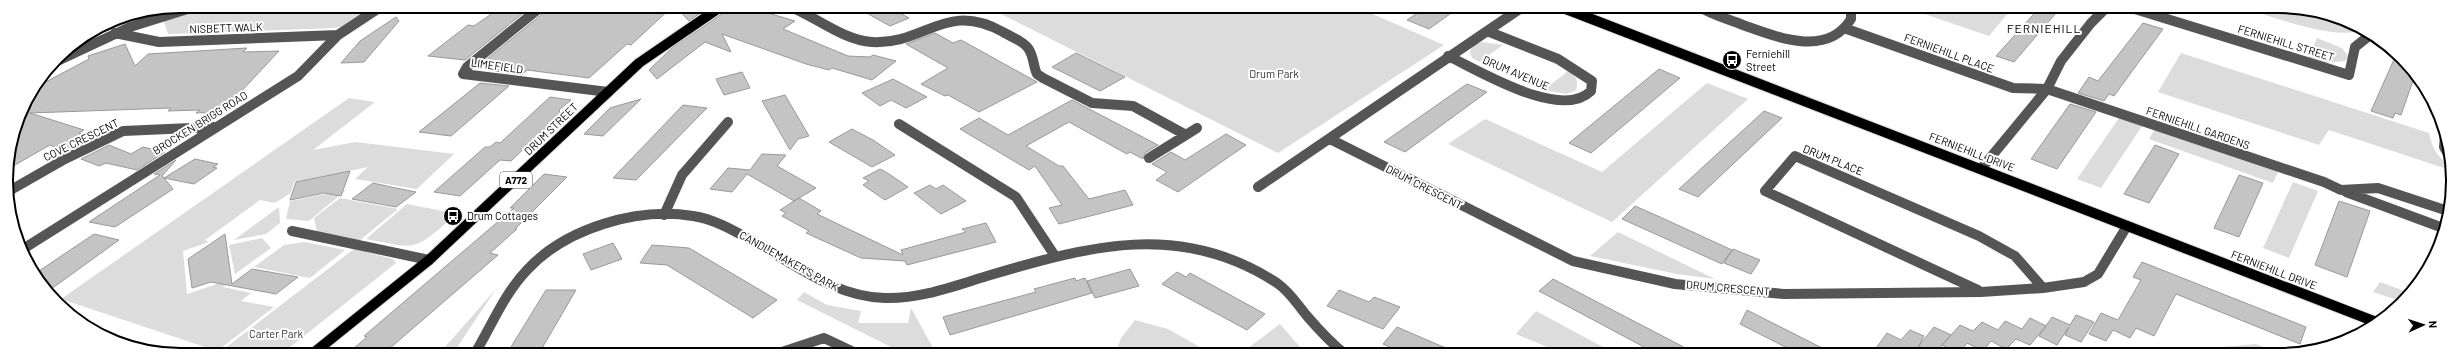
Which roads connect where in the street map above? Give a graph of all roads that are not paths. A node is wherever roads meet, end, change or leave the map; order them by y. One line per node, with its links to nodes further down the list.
1 (173, 13): 14 (street)
2 (371, 13): 15 (street, BROCKEN BRIGG ROAD)
3 (533, 13): 22 (street, LIMEFIELD)
4 (712, 13): 22 (main road, DRUM STREET / A772)
5 (803, 13): 27 (street)
6 (1514, 13): 13 (street)
7 (1576, 13): 30 (main road, FERNIEHILL DRIVE)
8 (1716, 13): 12 (street)
9 (1853, 13): 12 (street)
10 (2101, 13): 21 (street)
11 (2148, 13): 16 (street, FERNIEHILL STREET)
12 (1844, 28): 21 (street, FERNIEHILL PLACE)
13 (1487, 31): 20 (street); 20 (street, DRUM AVENUE)
14 (115, 33): 15 (street, NISBETT WALK); 18 (street)
15 (338, 35): 25 (street, BROCKEN BRIGG ROAD)
16 (2367, 38)
17 (86, 42): 18 (street)
18 (92, 44): 19 (street)
19 (71, 54)
20 (1448, 56): 28 (street)
21 (2047, 89): 30 (street); 33 (street, FERNIEHILL GARDENS)
22 (608, 92): 41 (main road, DRUM STREET / A772)
23 (728, 122): 35 (street)
24 (899, 124): 40 (street)
25 (216, 127): 32 (street, COVE CRESCENT); 39 (street, BROCKEN BRIGG ROAD)
26 (1197, 128): 27 (street)
27 (1186, 135): 29 (street)
28 (1330, 139): 31 (street); 43 (street, DRUM CRESCENT)
29 (1149, 158)
30 (1981, 169): 36 (main road, FERNIEHILL DRIVE)
31 (1258, 187)
32 (13, 189)
33 (2341, 190): 34 (street, FERNIEHILL GARDENS); 37 (street, FERNIEHILL GARDENS)
34 (2444, 210)
35 (664, 215): 40 (street, CANDLEMAKER'S PARK); 46 (street, CANDLEMAKER'S PARK)
36 (2127, 226): 42 (street, DRUM CRESCENT); 44 (main road, FERNIEHILL DRIVE)
37 (2439, 227)
38 (292, 231): 41 (street)
39 (27, 247)
40 (1056, 256): 49 (street, CANDLEMAKER'S PARK)
41 (429, 260): 45 (main road, DRUM STREET / A772)
42 (2043, 288): 43 (street, DRUM CRESCENT); 43 (street, DRUM PLACE)
43 (1982, 292)
44 (2372, 320)
45 (320, 348)
46 (478, 348)
47 (794, 348): 48 (street)
48 (845, 348)
49 (1339, 348)

